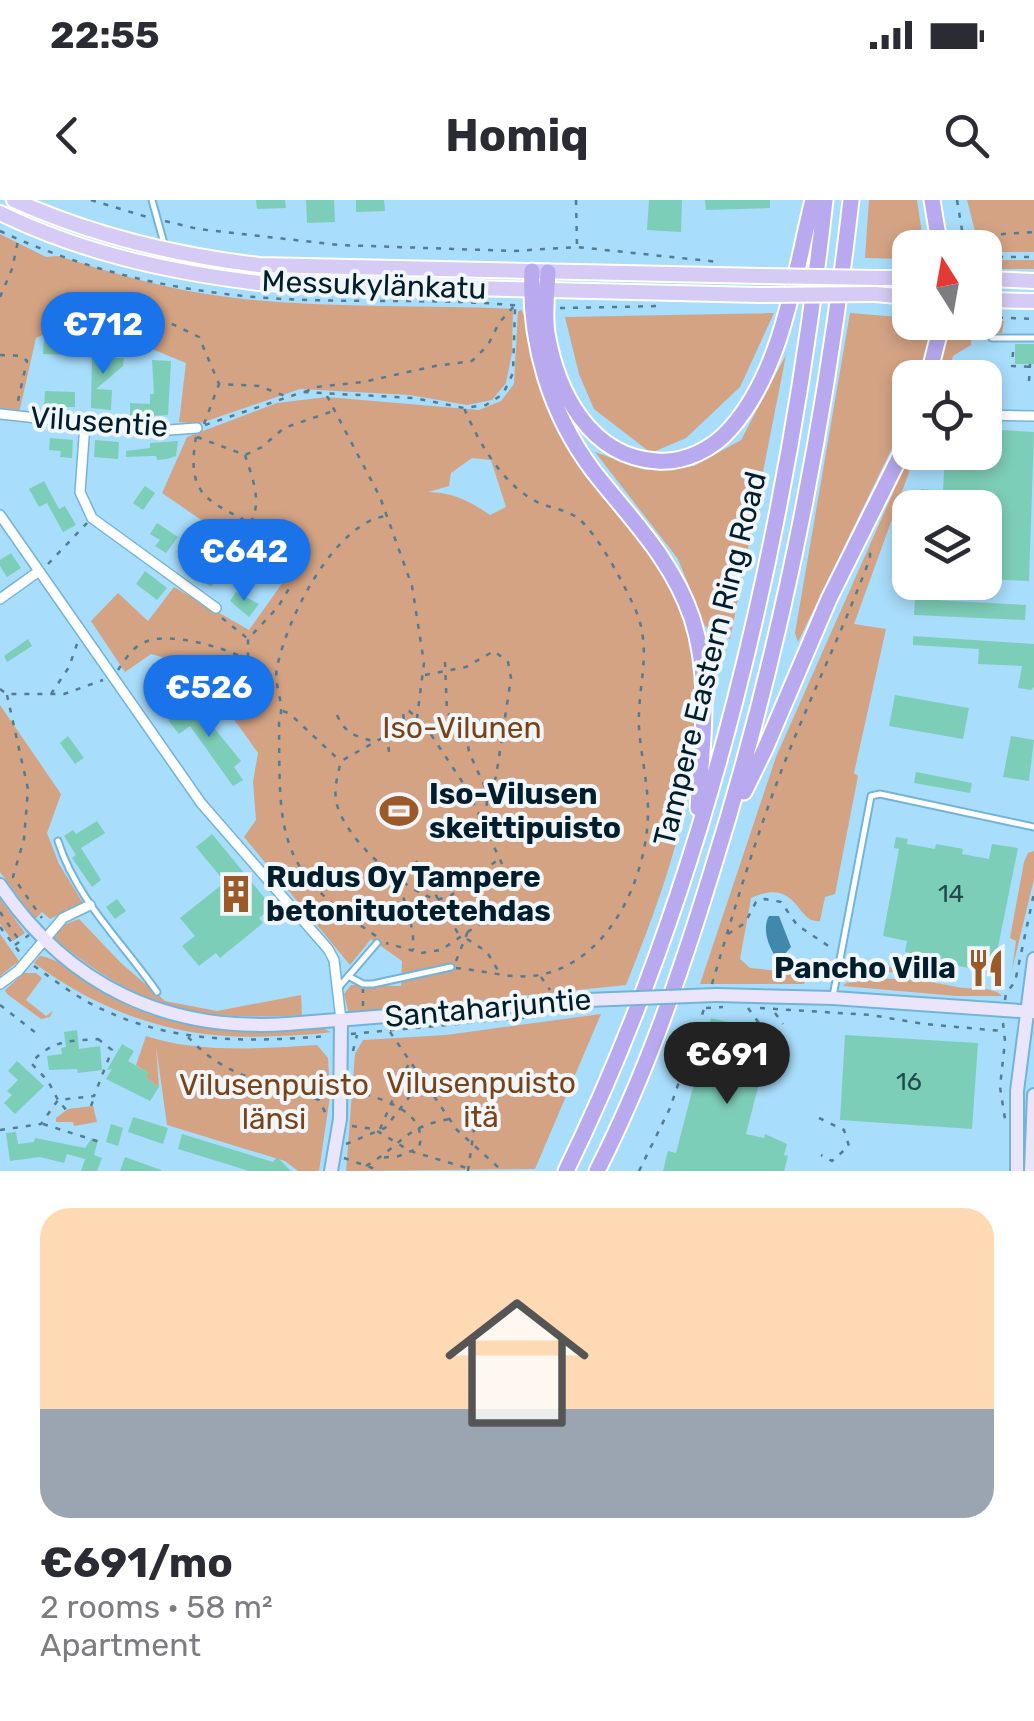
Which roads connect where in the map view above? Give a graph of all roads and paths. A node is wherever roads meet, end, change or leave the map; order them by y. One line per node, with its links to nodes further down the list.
1 (14, 200): 18 (main road, Messukylänkatu)
2 (91, 200): 11 (path)
3 (152, 200): 11 (lane)
4 (576, 200): 17 (path)
5 (813, 200): 26 (highway)
6 (826, 200): 91 (highway, Tampere Eastern Ring Road)
7 (851, 200): 88 (highway, Tampere Eastern Ring Road)
8 (932, 200): 12 (highway)
9 (957, 200): 13 (path)
10 (0, 213): 26 (main road, Messukylänkatu)
11 (159, 220): 17 (path); 18 (lane)
12 (937, 230)
13 (962, 230)
14 (1034, 232): 15 (path)
15 (1002, 235)
16 (18, 239): 28 (path)
17 (577, 247): 21 (path)
18 (166, 250): 22 (main road, Messukylänkatu)
19 (1034, 257): 20 (path)
20 (1002, 258)
21 (730, 264)
22 (540, 272): 23 (main road, Messukylänkatu, bridge); 26 (highway)
23 (892, 278)
24 (1002, 279): 25 (main road)
25 (1034, 280)
26 (539, 290): 27 (main road, Messukylänkatu, bridge); 91 (highway)
27 (892, 295)
28 (0, 297)
29 (1002, 300): 30 (main road)
30 (1034, 301)
31 (96, 306): 42 (path)
32 (1002, 318): 33 (path)
33 (1006, 318): 34 (path); 35 (path)
34 (1034, 318)
35 (1006, 329)
36 (1002, 338): 37 (lane)
37 (1034, 338)
38 (1007, 342): 40 (path)
39 (0, 355): 50 (path)
40 (1031, 366): 41 (path)
41 (1029, 381)
42 (219, 384): 45 (path); 53 (path)
43 (304, 392): 44 (path); 45 (path); 46 (path)
44 (327, 394): 46 (path); 47 (path)
45 (286, 397): 53 (path)
46 (464, 408): 118 (path)
47 (334, 411): 54 (path); 57 (path)
48 (0, 414): 50 (street, Vilusentie)
49 (1002, 415): 51 (street)
50 (14, 416): 52 (street, Vilusentie)
51 (1034, 416)
52 (85, 424): 53 (street, Vilusentie); 58 (street)
53 (199, 430): 54 (path); 59 (path)
54 (245, 455): 59 (path)
55 (893, 470): 88 (highway)
56 (0, 515): 61 (street)
57 (386, 516): 71 (path); 72 (path)
58 (92, 518): 61 (path); 63 (street)
59 (250, 525): 65 (path)
60 (870, 538): 104 (path)
61 (39, 571): 62 (street); 64 (street)
62 (0, 599)
63 (216, 608): 65 (path)
64 (81, 628): 70 (street); 75 (path)
65 (248, 638): 66 (path)
66 (248, 660): 69 (path); 70 (path); 72 (path)
67 (445, 662): 68 (path)
68 (445, 671): 71 (path); 79 (path); 86 (path)
69 (230, 672)
70 (114, 675): 75 (path); 123 (street)
71 (423, 676): 78 (path)
72 (275, 684): 76 (path)
73 (0, 690): 74 (path)
74 (7, 694): 75 (path); 102 (path)
75 (50, 695)
76 (283, 712): 85 (path); 109 (path)
77 (338, 714): 83 (path)
78 (417, 718): 80 (path); 81 (path); 82 (path)
79 (450, 718): 81 (path); 86 (path)
80 (393, 720)
81 (428, 729): 87 (path)
82 (387, 733): 83 (path); 84 (path)
83 (373, 742): 85 (path)
84 (389, 752)
85 (341, 761): 95 (path)
86 (488, 794): 87 (path)
87 (485, 826): 92 (path)
88 (726, 826): 178 (highway, Tampere Eastern Ring Road)
89 (1034, 827): 113 (lane)
90 (58, 841): 100 (lane)
91 (695, 842): 177 (highway, Tampere Eastern Ring Road)
92 (500, 858): 99 (path); 103 (path)
93 (416, 862): 99 (path)
94 (396, 866): 95 (path)
95 (388, 870): 96 (path)
96 (399, 881): 99 (path); 112 (path)
97 (0, 885): 102 (main road, Santaharjuntie)
98 (1034, 892): 122 (path)
99 (436, 900): 105 (path)
100 (90, 905): 107 (street); 124 (lane)
101 (0, 912): 108 (path)
102 (34, 930): 107 (main road, Santaharjuntie); 108 (path)
103 (468, 931): 105 (path); 106 (path)
104 (727, 935): 113 (path); 129 (path)
105 (460, 936): 112 (path)
106 (466, 938): 115 (path); 116 (path)
107 (45, 940): 120 (street); 136 (main road, Santaharjuntie)
108 (20, 941): 111 (path)
109 (386, 942): 110 (path); 112 (path)
110 (376, 943): 117 (lane)
111 (14, 946)
112 (413, 951)
113 (840, 952): 125 (lane)
114 (1034, 959): 133 (main road)
115 (451, 968): 116 (path); 121 (lane)
116 (500, 974): 118 (path)
117 (348, 976): 121 (lane); 123 (lane)
118 (540, 976): 127 (path)
119 (1000, 979): 122 (path)
120 (0, 984)
121 (364, 984): 130 (path)
122 (1010, 988): 132 (path)
123 (338, 989): 136 (street)
124 (158, 992)
125 (833, 998): 126 (main road, Santaharjuntie); 132 (main road, Santaharjuntie)
126 (714, 1000): 127 (main road, Santaharjuntie, bridge); 129 (path)
127 (561, 1001): 136 (main road, Santaharjuntie)
128 (0, 1005): 141 (path)
129 (705, 1008): 134 (path)
130 (363, 1009)
131 (773, 1010): 137 (path); 138 (path); 140 (path)
132 (1004, 1010): 133 (main road, Santaharjuntie); 140 (path)
133 (1030, 1012): 180 (main road)
134 (702, 1016): 135 (path); 179 (path)
135 (708, 1016)
136 (340, 1020): 158 (main road)
137 (759, 1023)
138 (783, 1024)
139 (389, 1030): 143 (path)
140 (1002, 1031): 156 (path)
141 (40, 1036)
142 (186, 1036): 158 (path)
143 (410, 1062): 144 (path); 150 (path)
144 (424, 1084): 151 (path); 155 (path)
145 (351, 1090): 150 (path)
146 (1034, 1095): 181 (main road)
147 (94, 1096): 148 (path); 148 (path); 149 (path)
148 (58, 1100): 152 (path); 157 (path)
149 (91, 1106)
150 (392, 1106): 151 (path); 161 (path)
151 (400, 1108): 159 (path); 161 (path)
152 (67, 1111)
153 (471, 1117): 163 (path)
154 (819, 1118): 167 (path)
155 (450, 1119): 159 (path); 163 (path)
156 (1005, 1119)
157 (41, 1124): 160 (path); 164 (path)
158 (340, 1124): 161 (path); 174 (main road)
159 (419, 1127): 162 (path); 166 (path)
160 (0, 1130)
161 (378, 1131): 162 (path); 165 (path)
162 (395, 1142): 166 (path); 169 (path)
163 (470, 1142): 170 (path); 173 (path)
164 (103, 1143)
165 (345, 1144)
166 (410, 1151): 169 (path); 173 (path)
167 (821, 1155)
168 (343, 1157): 171 (path)
169 (378, 1158): 171 (path)
170 (494, 1163): 172 (path); 176 (path)
171 (366, 1166): 175 (path)
172 (499, 1168)
173 (467, 1170)
174 (331, 1171)
175 (382, 1171)
176 (488, 1171)
177 (566, 1171)
178 (597, 1171)
179 (639, 1171)
180 (1017, 1171)
181 (1031, 1171)

